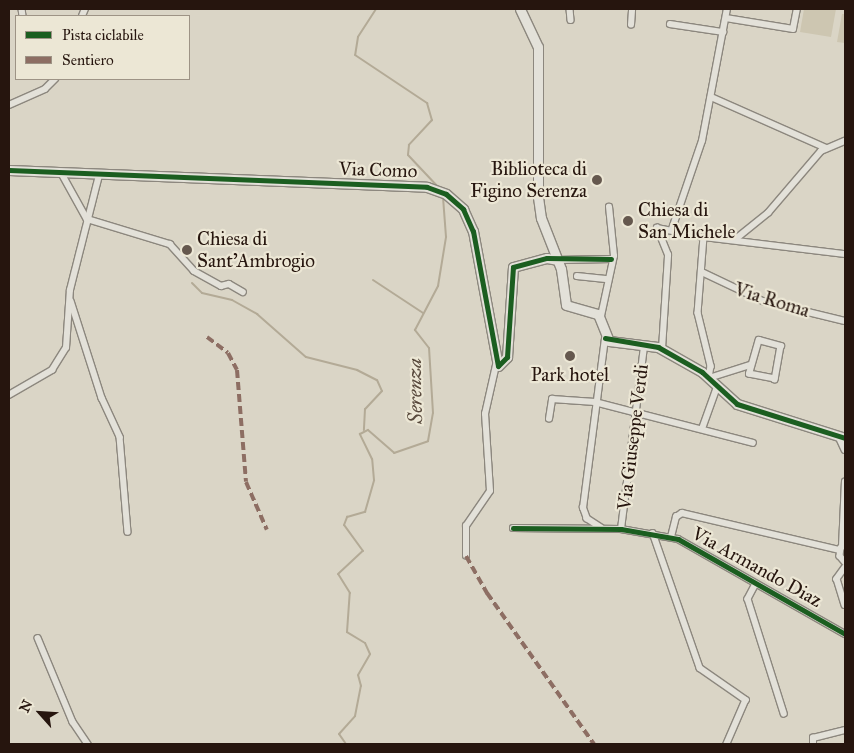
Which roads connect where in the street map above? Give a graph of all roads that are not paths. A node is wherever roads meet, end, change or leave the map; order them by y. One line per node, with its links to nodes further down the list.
1 (520, 9): 28 (street)
2 (570, 9): 7 (street)
3 (632, 9): 9 (street)
4 (727, 9): 6 (street)
5 (797, 9): 6 (street)
6 (726, 18): 10 (street)
7 (571, 20)
8 (670, 24): 10 (street)
9 (631, 25)
10 (723, 32): 12 (street)
11 (53, 80): 13 (street)
12 (711, 96): 15 (street); 23 (street)
13 (9, 105)
14 (845, 141): 15 (street)
15 (826, 148): 25 (street)
16 (9, 170): 17 (street, Via Como)
17 (61, 172): 18 (street, Via Como); 20 (street)
18 (75, 173): 19 (street, Via Como); 20 (street)
19 (98, 175): 22 (street); 39 (street, Via Como)
20 (69, 186): 22 (street)
21 (609, 207): 27 (street)
22 (87, 219): 32 (street); 33 (street)
23 (672, 229): 24 (street); 38 (street)
24 (704, 237): 25 (street); 29 (street)
25 (737, 238): 26 (street)
26 (845, 254)
27 (611, 259): 28 (street); 31 (street)
28 (557, 260): 34 (street); 39 (street)
29 (702, 272): 35 (street, Via Roma); 41 (street)
30 (577, 276): 31 (street)
31 (608, 279): 34 (street)
32 (243, 292)
33 (70, 297): 43 (street); 58 (street)
34 (600, 316): 36 (street)
35 (845, 321)
36 (605, 338): 37 (street); 44 (street)
37 (644, 346): 38 (street); 45 (street, Via Giuseppe Verdi)
38 (662, 349): 41 (street)
39 (496, 365): 64 (street)
40 (750, 365): 40 (street); 41 (street)
41 (709, 378): 42 (street)
42 (717, 386): 47 (street); 48 (street)
43 (9, 395)
44 (595, 402): 45 (street); 46 (street); 52 (street)
45 (636, 412): 47 (street); 57 (street, Via Giuseppe Verdi)
46 (549, 419)
47 (702, 429): 49 (street)
48 (842, 438): 50 (street)
49 (752, 443)
50 (845, 450)
51 (845, 482): 53 (street)
52 (583, 508): 55 (street); 56 (street)
53 (841, 527): 61 (street); 62 (street)
54 (512, 528): 55 (street, Via Armando Diaz)
55 (582, 528): 56 (street, Via Armando Diaz)
56 (605, 529): 57 (street, Via Armando Diaz)
57 (621, 529): 59 (street, Via Armando Diaz)
58 (128, 532)
59 (653, 533): 60 (street, Via Armando Diaz); 77 (street)
60 (671, 537): 63 (street); 68 (street, Via Armando Diaz)
61 (845, 538)
62 (842, 547): 63 (street); 65 (street)
63 (828, 549): 65 (street)
64 (466, 556)
65 (842, 559): 67 (street)
66 (845, 568): 67 (street)
67 (837, 579): 69 (street)
68 (756, 584): 71 (street, Via Armando Diaz); 74 (street)
69 (845, 605)
70 (845, 628): 71 (street)
71 (837, 629): 72 (street, Via Armando Diaz)
72 (845, 634)
73 (38, 638): 76 (street)
74 (784, 713)
75 (845, 730): 78 (street)
76 (88, 744)
77 (727, 744)
78 (813, 744)

